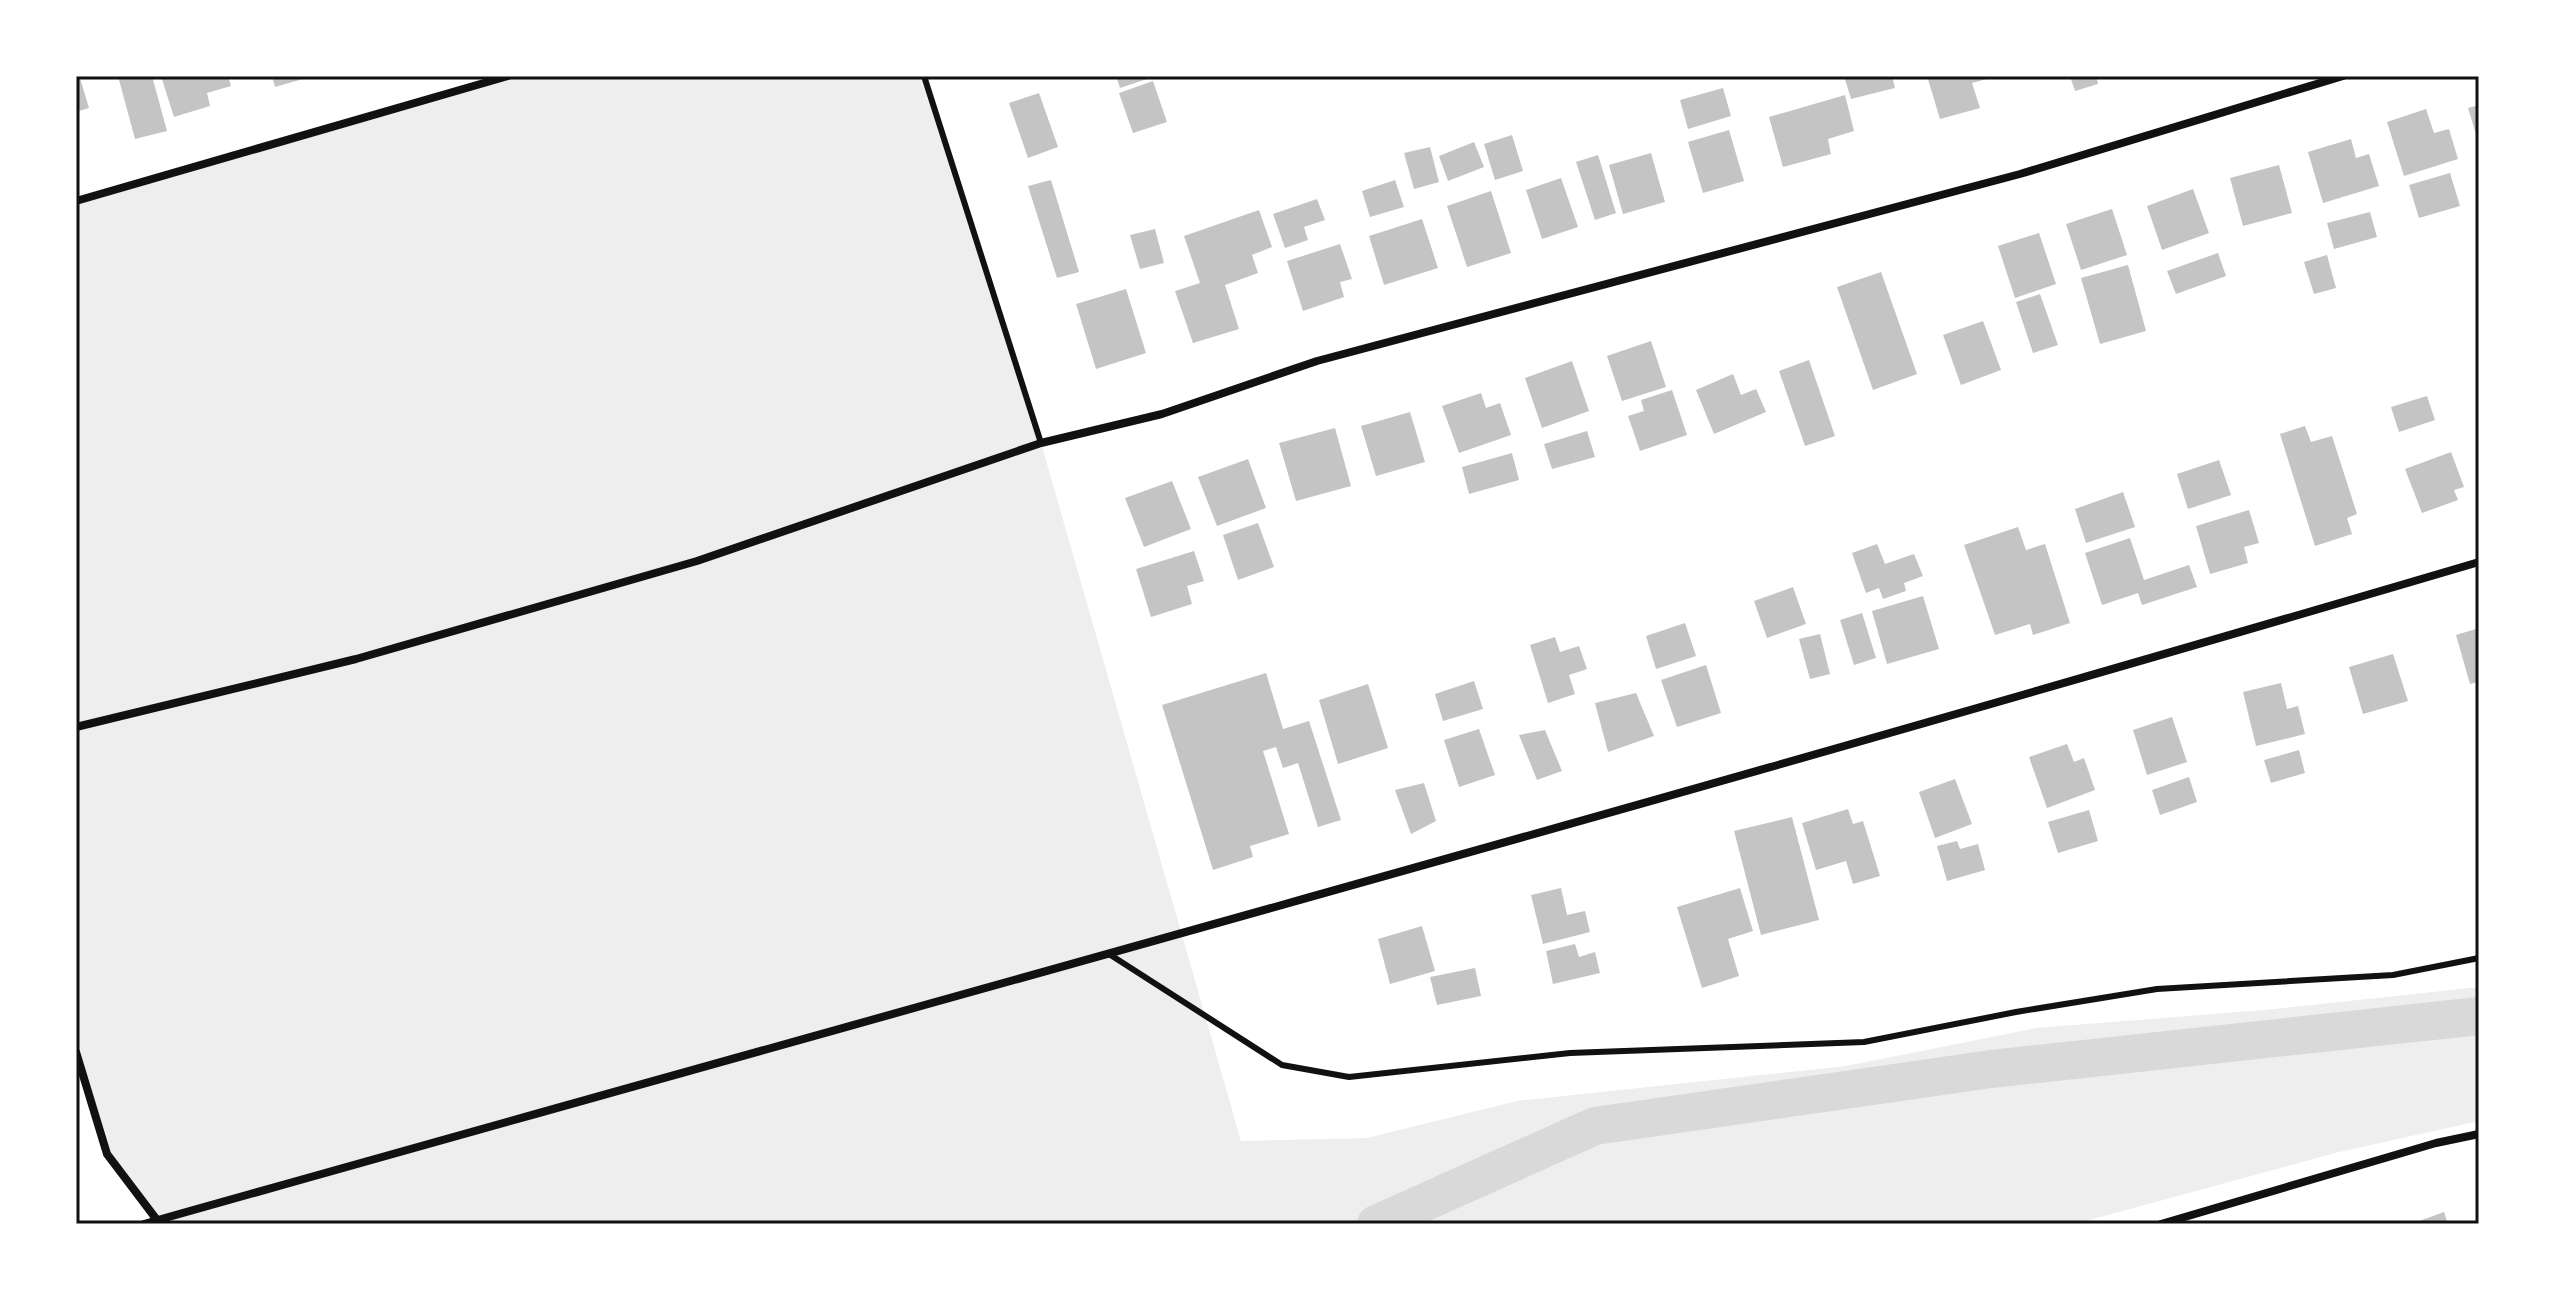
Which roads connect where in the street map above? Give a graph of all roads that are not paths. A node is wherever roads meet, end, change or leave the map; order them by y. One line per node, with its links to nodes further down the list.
1 (508, 76): 4 (street)
2 (924, 76): 5 (lane)
3 (2343, 76): 5 (street)
4 (76, 201)
5 (1041, 443): 7 (street)
6 (2479, 562): 8 (street)
7 (76, 727)
8 (1109, 954): 9 (lane); 12 (street)
9 (2479, 958)
10 (76, 1052): 12 (street)
11 (2479, 1134): 14 (street)
12 (160, 1222): 13 (street)
13 (144, 1224)
14 (2161, 1224)

